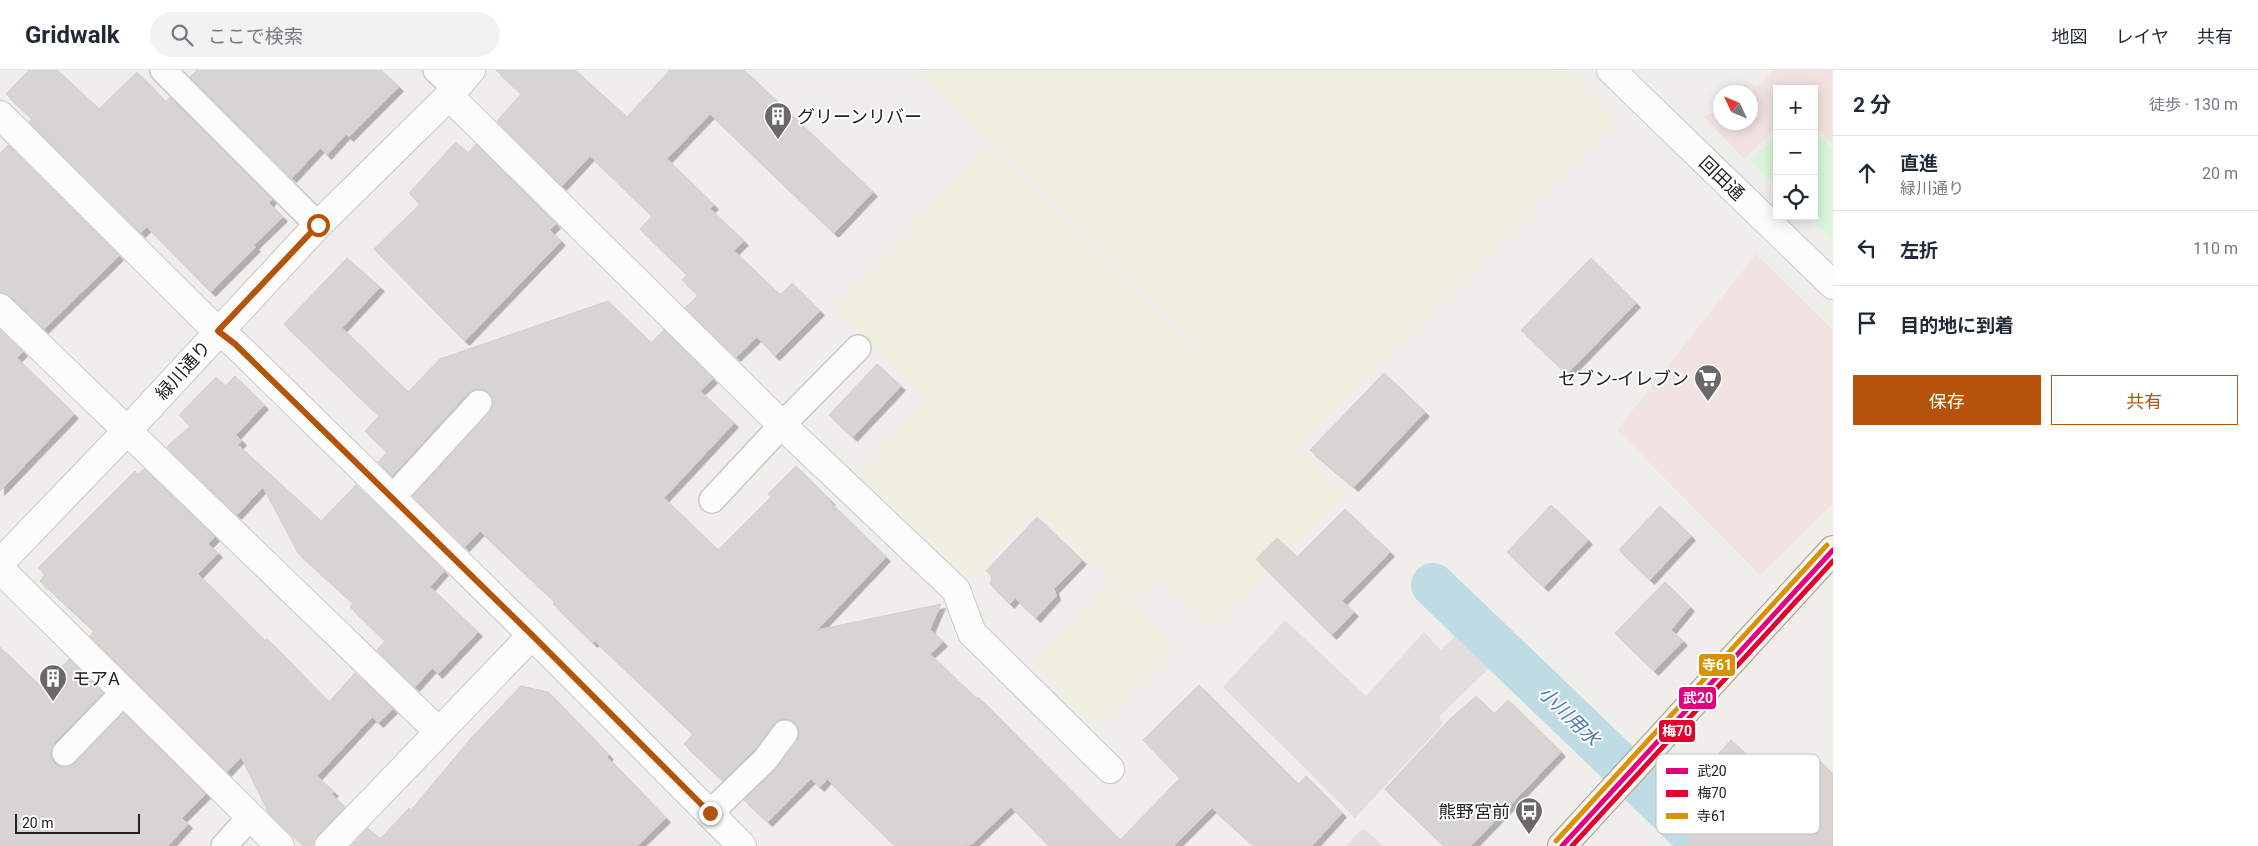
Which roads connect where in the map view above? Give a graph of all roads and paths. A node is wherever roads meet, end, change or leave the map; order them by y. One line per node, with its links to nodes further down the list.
1 (163, 70): 5 (lane)
2 (1611, 70): 6 (street, 回田通)
3 (453, 81): 5 (street, 緑川通り); 11 (street)
4 (0, 115): 8 (street)
5 (318, 225): 8 (street, 緑川通り)
6 (1833, 285)
7 (0, 308): 12 (street)
8 (218, 331): 12 (street, 緑川通り); 13 (street)
9 (858, 348): 11 (lane)
10 (479, 403): 13 (lane)
11 (782, 425): 14 (lane); 23 (street)
12 (126, 432): 16 (street, 緑川通り); 20 (street)
13 (392, 498): 18 (street)
14 (712, 500)
15 (1833, 550): 30 (main road)
16 (0, 563)
17 (0, 569): 19 (street)
18 (532, 635): 20 (street); 24 (street)
19 (124, 692): 22 (lane); 25 (street)
20 (439, 732): 28 (street)
21 (785, 733): 24 (lane)
22 (65, 753)
23 (1110, 768)
24 (710, 813): 29 (street)
25 (251, 816): 26 (lane); 27 (street)
26 (224, 846)
27 (280, 846)
28 (329, 846)
29 (742, 846)
30 (1562, 846)

